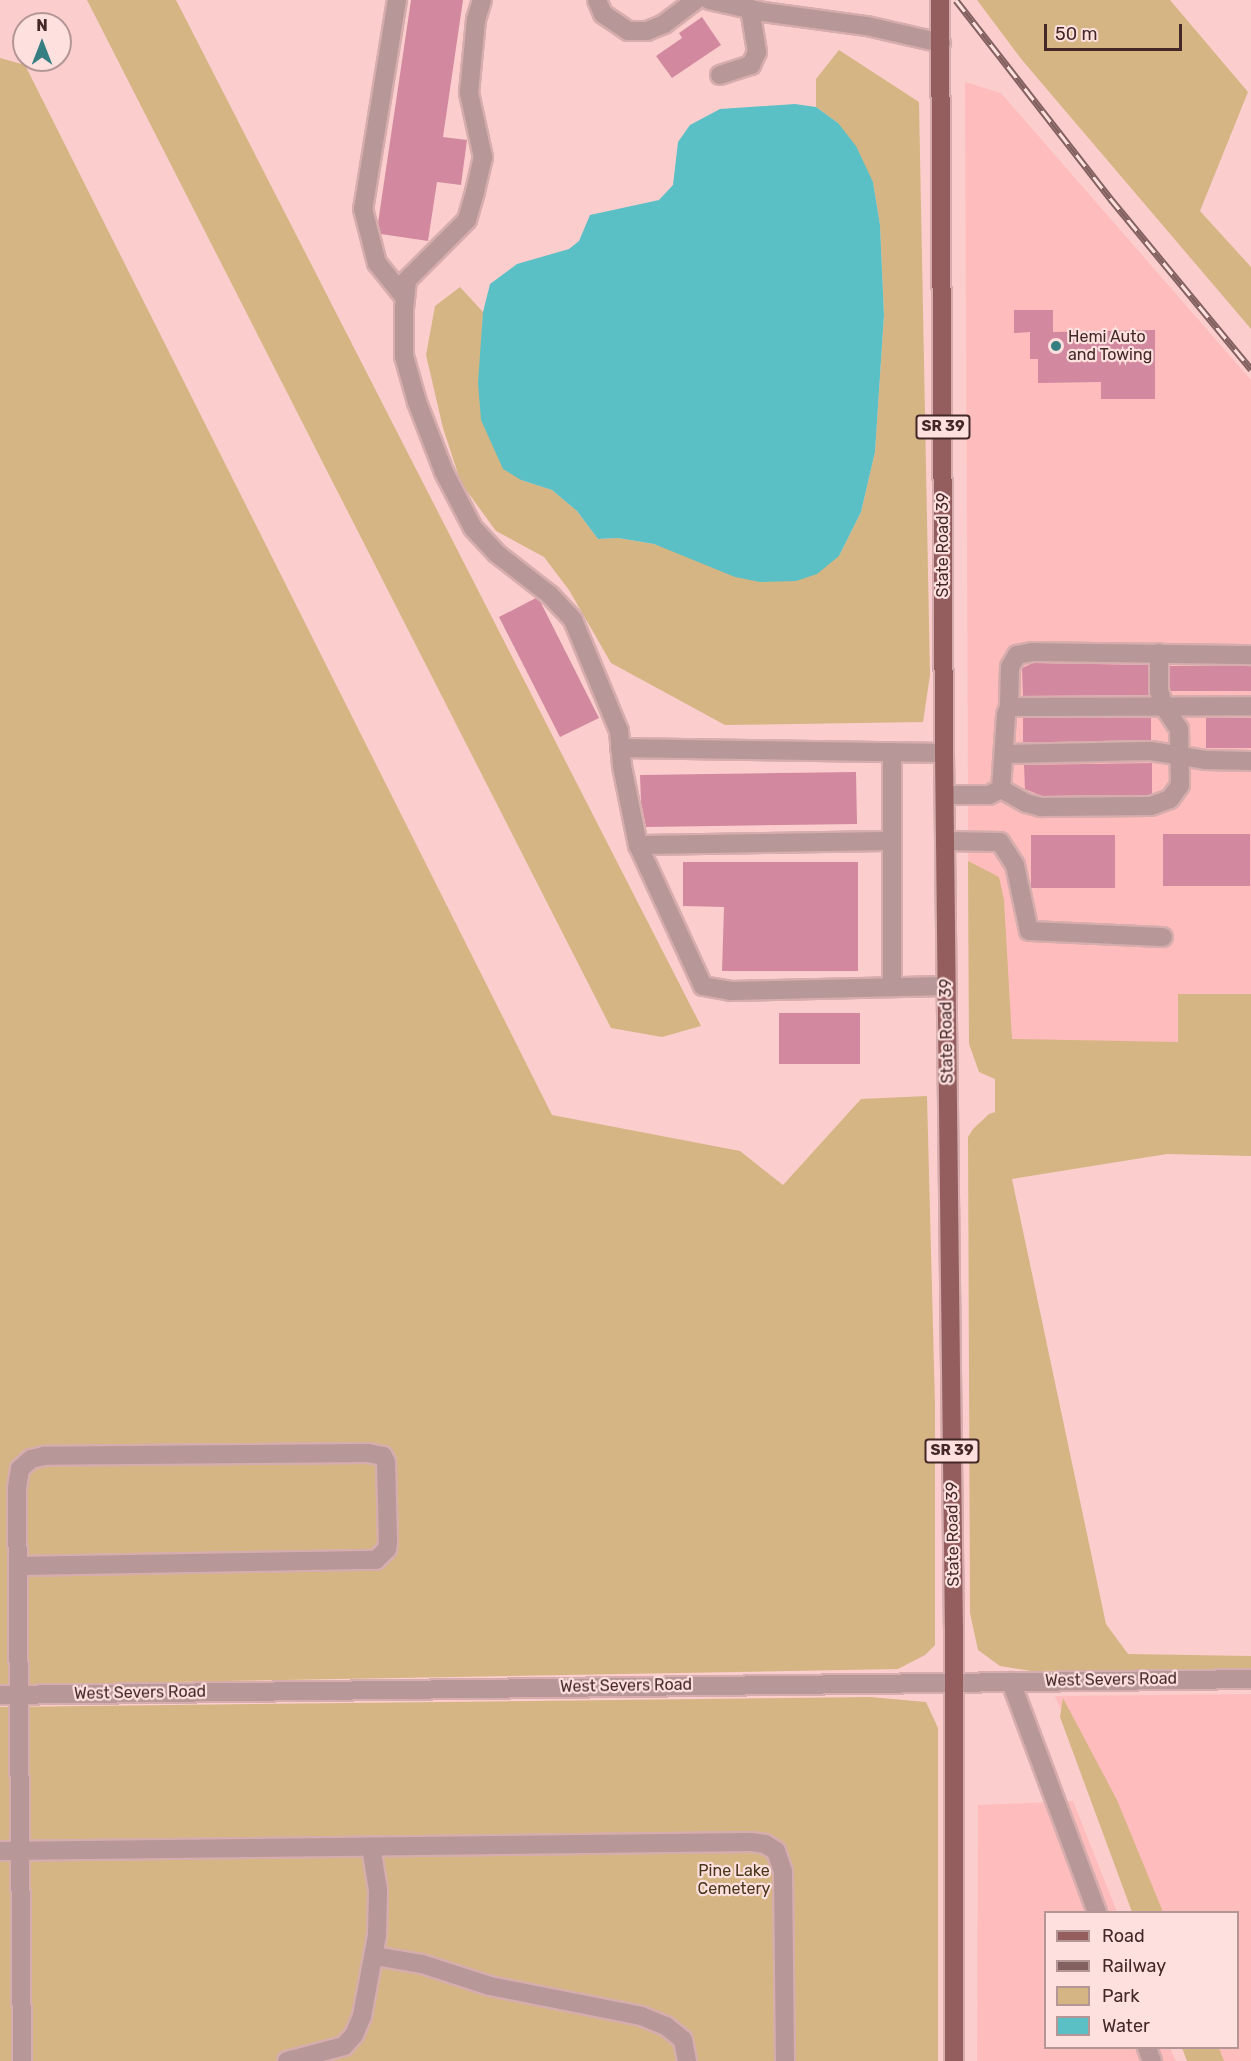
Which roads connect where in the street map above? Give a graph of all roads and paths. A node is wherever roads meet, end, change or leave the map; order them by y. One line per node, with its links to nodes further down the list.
1 (397, 0): 10 (street)
2 (482, 0): 10 (street)
3 (597, 0): 4 (street)
4 (696, 0)
5 (709, 0): 7 (street)
6 (940, 0): 8 (main road, State Road 39 / SR 39)
7 (750, 9): 8 (street); 9 (street)
8 (940, 43): 18 (main road, State Road 39 / SR 39)
9 (720, 75)
10 (405, 298): 16 (street)
11 (1159, 653): 12 (street); 13 (street); 15 (street)
12 (1251, 655)
13 (1009, 706): 15 (street); 19 (street)
14 (1251, 706): 15 (street)
15 (1164, 707): 20 (street)
16 (621, 748): 17 (street); 26 (street)
17 (892, 752): 18 (street); 24 (street)
18 (944, 753): 23 (main road, State Road 39 / SR 39)
19 (1005, 754): 20 (street); 22 (street)
20 (1179, 754): 21 (street); 22 (street)
21 (1251, 761)
22 (1001, 789): 23 (street)
23 (945, 795): 25 (main road, State Road 39 / SR 39)
24 (892, 841): 26 (street); 29 (street)
25 (945, 842): 27 (street); 28 (main road, State Road 39 / SR 39)
26 (638, 844): 29 (street)
27 (1163, 938)
28 (947, 986): 29 (street); 32 (main road, State Road 39 / SR 39)
29 (892, 987)
30 (18, 1566): 30 (street); 35 (street)
31 (1251, 1679): 33 (street, West Severs Road)
32 (953, 1681): 33 (street, West Severs Road); 35 (street, West Severs Road); 46 (main road, State Road 39 / SR 39)
33 (1011, 1682): 39 (street)
34 (0, 1695): 35 (street, West Severs Road)
35 (20, 1695): 38 (street)
36 (371, 1847): 38 (street); 40 (street); 45 (street)
37 (0, 1851): 38 (street)
38 (22, 1851): 42 (street)
39 (1097, 1911)
40 (375, 1956): 41 (street); 44 (street)
41 (347, 2053): 43 (street)
42 (22, 2061)
43 (287, 2061)
44 (687, 2061)
45 (785, 2061)
46 (954, 2061)

